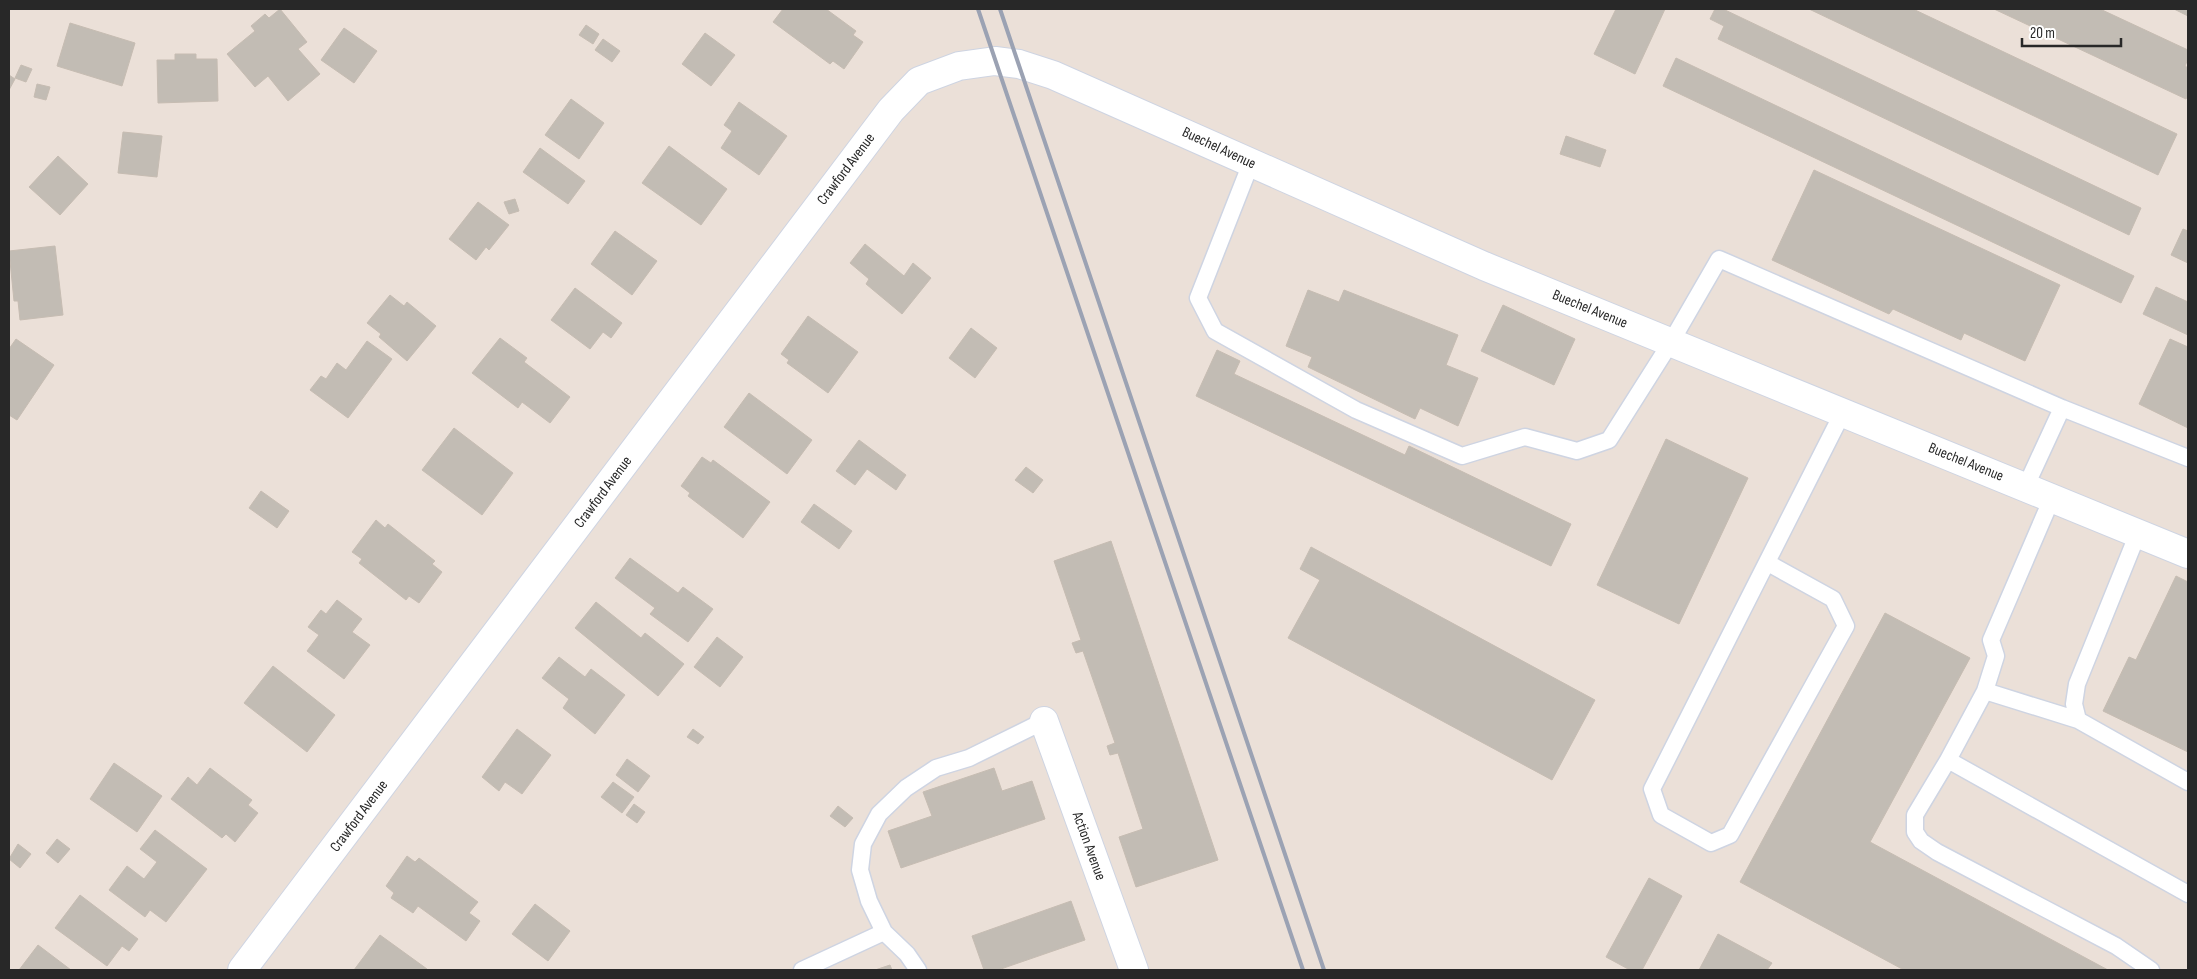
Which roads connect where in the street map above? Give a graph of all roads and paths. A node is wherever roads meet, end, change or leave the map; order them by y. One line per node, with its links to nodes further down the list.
1 (995, 61): 2 (street, Buechel Avenue); 19 (street, Crawford Avenue)
2 (1251, 163): 3 (street, Buechel Avenue); 3 (lane)
3 (1671, 342): 4 (lane); 5 (street, Buechel Avenue)
4 (2062, 408): 6 (lane); 7 (lane)
5 (1843, 412): 7 (street, Buechel Avenue); 11 (lane)
6 (2188, 458)
7 (2026, 486): 8 (street, Buechel Avenue)
8 (2052, 498): 9 (street, Buechel Avenue); 12 (lane)
9 (2138, 533): 10 (street, Buechel Avenue); 13 (lane)
10 (2188, 554)
11 (1768, 563): 11 (lane)
12 (1985, 691): 13 (lane); 15 (lane)
13 (2078, 720): 16 (lane)
14 (1044, 721): 18 (lane); 22 (street, Action Avenue)
15 (1948, 760): 17 (lane); 23 (lane)
16 (2188, 782)
17 (2188, 894)
18 (884, 932): 20 (lane); 21 (lane)
19 (242, 970)
20 (802, 970)
21 (918, 970)
22 (1134, 970)
23 (2151, 970)

